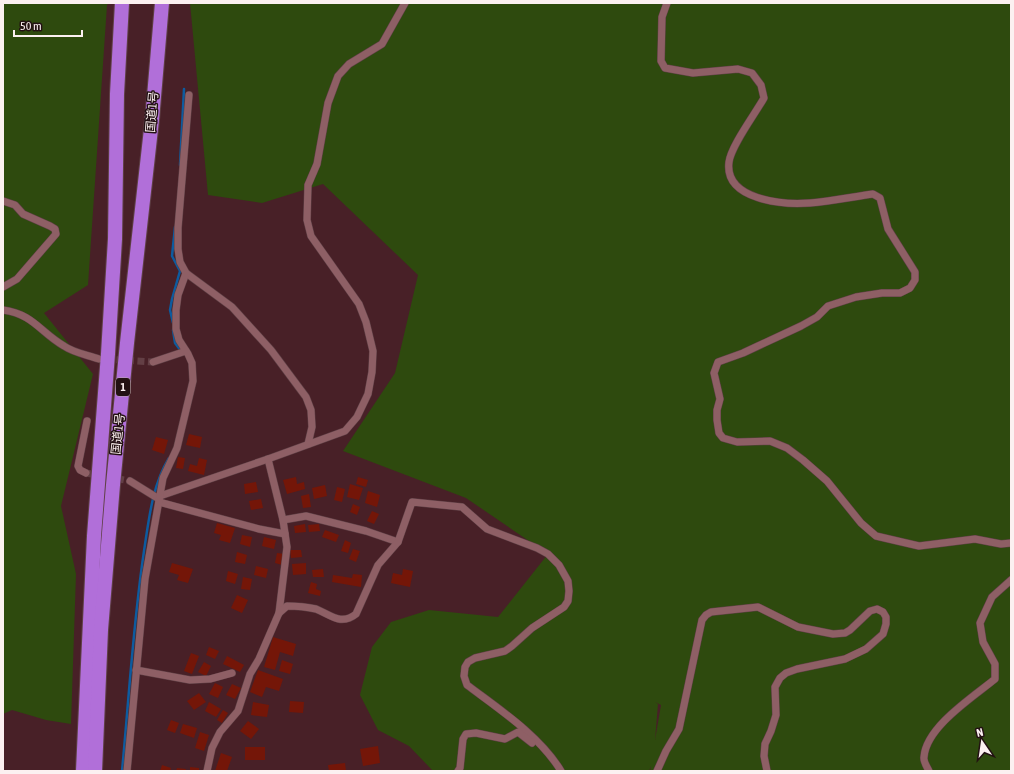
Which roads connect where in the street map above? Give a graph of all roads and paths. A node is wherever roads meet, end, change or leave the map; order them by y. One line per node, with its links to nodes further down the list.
1 (122, 3): 28 (highway, 国道1号 / 1)
2 (162, 3): 29 (highway, 国道1号 / 1)
3 (405, 3): 14 (street)
4 (667, 3): 22 (street)
5 (189, 95): 7 (street)
6 (3, 201): 8 (street)
7 (186, 273): 10 (street); 14 (street)
8 (3, 287)
9 (3, 310): 11 (street)
10 (186, 351): 12 (street); 18 (street)
11 (100, 359)
12 (153, 362)
13 (87, 420): 16 (street)
14 (308, 444): 15 (street)
15 (268, 459): 18 (street); 19 (street)
16 (86, 473)
17 (130, 481): 18 (street)
18 (159, 499): 20 (street); 25 (street)
19 (283, 520): 20 (street); 21 (street)
20 (285, 534): 24 (street)
21 (398, 542): 24 (street); 27 (street)
22 (1011, 543)
23 (1011, 580): 36 (street)
24 (279, 613): 31 (street)
25 (136, 670): 26 (street); 30 (street)
26 (232, 673)
27 (547, 753): 32 (street); 33 (street)
28 (83, 771)
29 (95, 771)
30 (127, 771)
31 (207, 771)
32 (458, 771)
33 (561, 771)
34 (657, 771): 35 (street)
35 (767, 771)
36 (929, 771)

